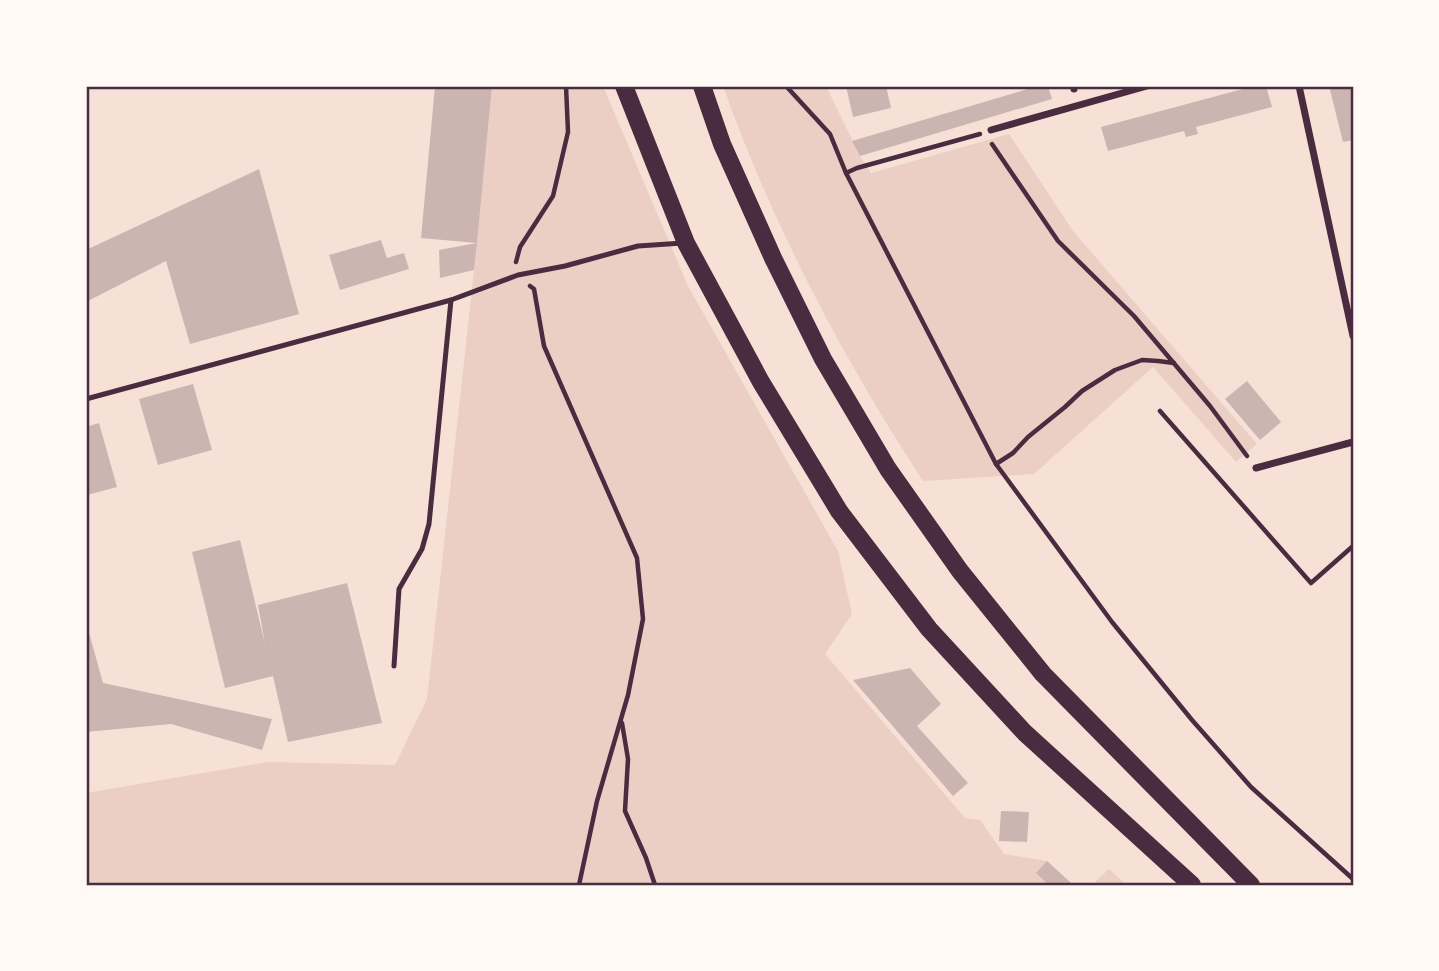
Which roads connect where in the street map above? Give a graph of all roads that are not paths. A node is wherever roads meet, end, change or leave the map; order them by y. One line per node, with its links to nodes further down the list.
1 (624, 86): 6 (highway)
2 (702, 86): 13 (highway)
3 (1147, 86): 5 (street)
4 (1299, 86): 8 (street)
5 (991, 130)
6 (686, 243): 7 (lane); 14 (highway)
7 (451, 300): 9 (lane); 12 (lane)
8 (1353, 336)
9 (86, 398)
10 (1353, 442): 11 (street)
11 (1256, 468)
12 (394, 666)
13 (1224, 856): 15 (highway); 16 (highway)
14 (1192, 885)
15 (1251, 885)
16 (1259, 885)

